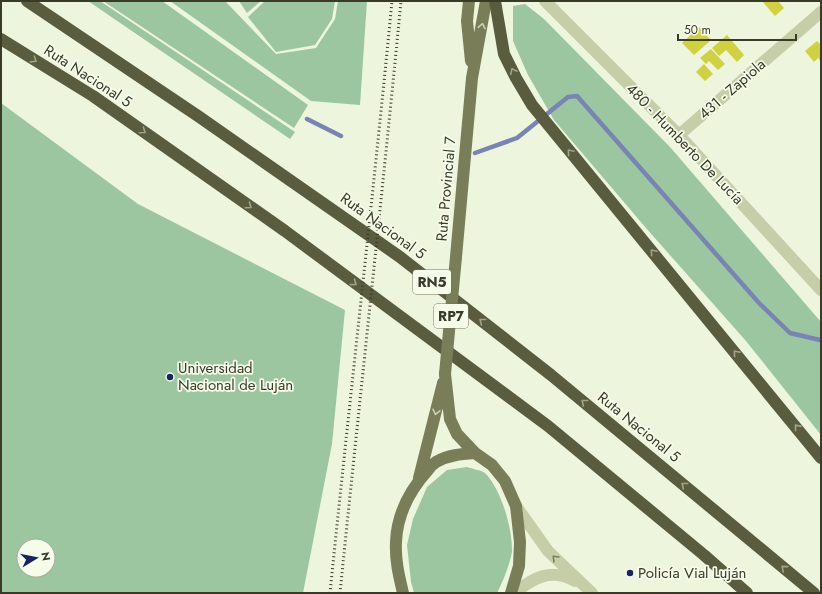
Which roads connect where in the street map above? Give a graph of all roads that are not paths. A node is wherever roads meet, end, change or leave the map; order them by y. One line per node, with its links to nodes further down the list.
1 (27, 1): 21 (highway, Ruta Nacional 5 / RN5, one-way to 1)
2 (469, 1): 8 (main road, Ruta Provincial 7 / RP7)
3 (486, 1): 8 (main road, Ruta Provincial 7 / RP7, one-way to 3)
4 (495, 1): 13 (highway, one-way to 4)
5 (545, 1): 9 (street, 480 - Humberto De Lucía)
6 (821, 12): 9 (street, 431 - Zapiola)
7 (1, 39): 20 (highway, Ruta Nacional 5, one-way to 20)
8 (472, 78): 11 (main road, Ruta Provincial 7 / RP7, bridge)
9 (679, 135): 10 (street, 480 - Humberto De Lucía)
10 (821, 290)
11 (445, 374): 12 (main road, Ruta Provincial 7 / RP7); 14 (main road, Ruta Provincial 7 / RP7, one-way to 14)
12 (475, 453): 14 (main road, RP7); 15 (main road, RP7)
13 (821, 458)
14 (418, 481): 17 (main road, RP7)
15 (516, 506): 16 (street, one-way to 15); 18 (main road, RP7)
16 (587, 589): 19 (street)
17 (403, 593)
18 (511, 593)
19 (515, 593)
20 (747, 593)
21 (814, 593)

